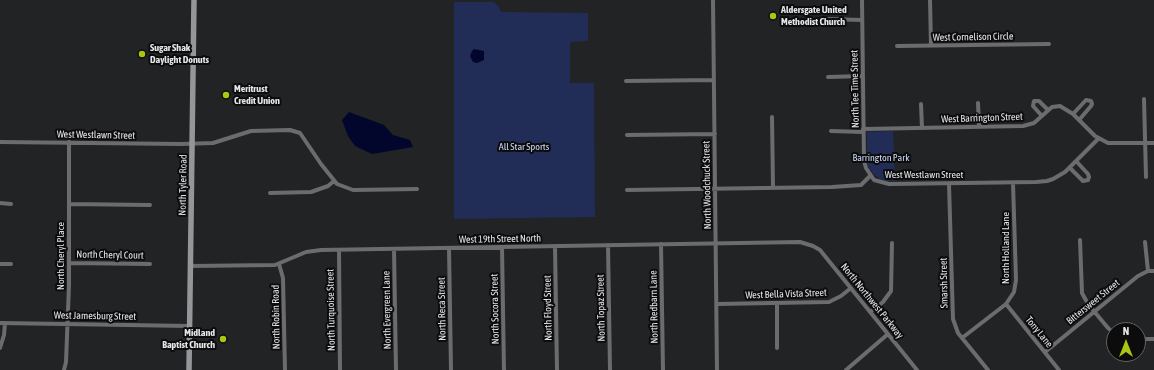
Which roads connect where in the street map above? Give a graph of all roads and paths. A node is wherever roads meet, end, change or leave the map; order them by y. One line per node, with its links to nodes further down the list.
1 (194, 0): 33 (main road, North Tyler Road)
2 (713, 0): 12 (street, North Woodchuck Street)
3 (862, 0): 6 (street, North Tee Time Street)
4 (930, 0): 8 (street)
5 (827, 19): 6 (street)
6 (862, 20): 10 (street, North Tee Time Street)
7 (1050, 44): 8 (street, West Cornelison Circle)
8 (931, 45): 9 (street, West Cornelison Circle)
9 (897, 46)
10 (863, 76): 11 (street); 24 (street, North Tee Time Street)
11 (828, 77)
12 (714, 80): 13 (street); 26 (street, North Woodchuck Street)
13 (626, 81)
14 (1144, 99): 31 (street)
15 (978, 103): 22 (street)
16 (922, 104): 23 (street)
17 (1048, 110): 18 (street); 19 (street, West Barrington Street); 19 (street)
18 (1074, 114): 21 (street); 21 (street)
19 (1042, 116): 22 (street, West Barrington Street)
20 (772, 117): 42 (street)
21 (1079, 120): 28 (street)
22 (979, 127): 23 (street, West Barrington Street)
23 (922, 128): 24 (street, West Barrington Street)
24 (863, 130): 25 (street, West Barrington Street); 36 (street, North Tee Time Street)
25 (831, 131)
26 (715, 134): 27 (street); 41 (street, North Woodchuck Street)
27 (627, 135)
28 (1099, 138): 31 (street); 34 (street, West Westlawn Street)
29 (0, 142): 30 (street, West Westlawn Street)
30 (69, 142): 33 (street, West Westlawn Street); 48 (street, North Cheryl Place)
31 (1145, 143): 32 (street); 37 (street)
32 (1154, 143)
33 (192, 144): 38 (street, West Westlawn Street); 67 (main road, North Tyler Road)
34 (1076, 162): 35 (street, West Westlawn Street); 35 (street)
35 (1070, 168): 39 (street, West Westlawn Street)
36 (870, 176): 40 (street, West Westlawn Street); 42 (street, West Westlawn Street)
37 (1146, 177)
38 (334, 181): 43 (street); 45 (street)
39 (1014, 183): 40 (street, West Westlawn Street); 73 (street, North Holland Lane)
40 (949, 184): 81 (street, Smarsh Street)
41 (715, 188): 42 (street, West Westlawn Street); 44 (street, West Westlawn Street); 54 (street, North Woodchuck Street)
42 (773, 188)
43 (417, 189)
44 (628, 190)
45 (270, 193)
46 (0, 203): 47 (street)
47 (11, 204)
48 (69, 204): 49 (street); 62 (street, North Cheryl Place)
49 (150, 206)
50 (1080, 240): 74 (street)
51 (1145, 242): 68 (street)
52 (892, 243): 75 (street)
53 (661, 244): 54 (street, West 19th Street North); 56 (street, West 19th Street North); 94 (street, North Redbarn Lane)
54 (716, 244): 57 (street, West 19th Street North); 72 (street, North Woodchuck Street)
55 (556, 246): 56 (street, West 19th Street North); 58 (street, West 19th Street North); 92 (street, North Floyd Street)
56 (608, 246): 93 (street, North Topaz Street)
57 (813, 246): 70 (street, North Northwest Parkway)
58 (502, 247): 59 (street, West 19th Street North); 91 (street, North Socora Street)
59 (449, 248): 60 (street, West 19th Street North); 90 (street, North Reca Street)
60 (394, 249): 61 (street, West 19th Street North); 89 (street, North Evergreen Lane)
61 (338, 250): 66 (street, West 19th Street North); 88 (street, North Turquoise Street)
62 (69, 263): 65 (street, North Cheryl Court); 77 (street, North Cheryl Place)
63 (0, 264): 64 (street)
64 (11, 264)
65 (150, 264)
66 (279, 264): 67 (street, West 19th Street North); 87 (street, North Robin Road)
67 (190, 266): 78 (main road, North Tyler Road)
68 (1148, 271): 69 (street); 74 (street, Bittersweet Street)
69 (1154, 271)
70 (851, 288): 71 (street, West Bella Vista Street); 75 (street, North Northwest Parkway)
71 (777, 303): 72 (street, West Bella Vista Street); 83 (street)
72 (717, 304): 95 (street, North Woodchuck Street)
73 (1006, 304): 81 (street, North Holland Lane); 84 (street, Tony Lane)
74 (1094, 311): 79 (street); 84 (street, Bittersweet Street)
75 (870, 312): 80 (street, North Northwest Parkway)
76 (2, 323): 77 (street, West Jamesburg Street); 82 (street)
77 (68, 324): 78 (street, West Jamesburg Street); 85 (street, North Cheryl Place)
78 (190, 326): 86 (main road, North Tyler Road)
79 (1106, 326)
80 (888, 334): 96 (street); 97 (street, North Northwest Parkway)
81 (962, 338): 98 (street, Smarsh Street)
82 (0, 348)
83 (777, 348)
84 (1045, 352): 99 (street, Tony Lane)
85 (64, 370)
86 (189, 370)
87 (285, 370)
88 (340, 370)
89 (396, 370)
90 (451, 370)
91 (504, 370)
92 (558, 370)
93 (610, 370)
94 (663, 370)
95 (717, 370)
96 (846, 370)
97 (917, 370)
98 (988, 370)
99 (1059, 370)

